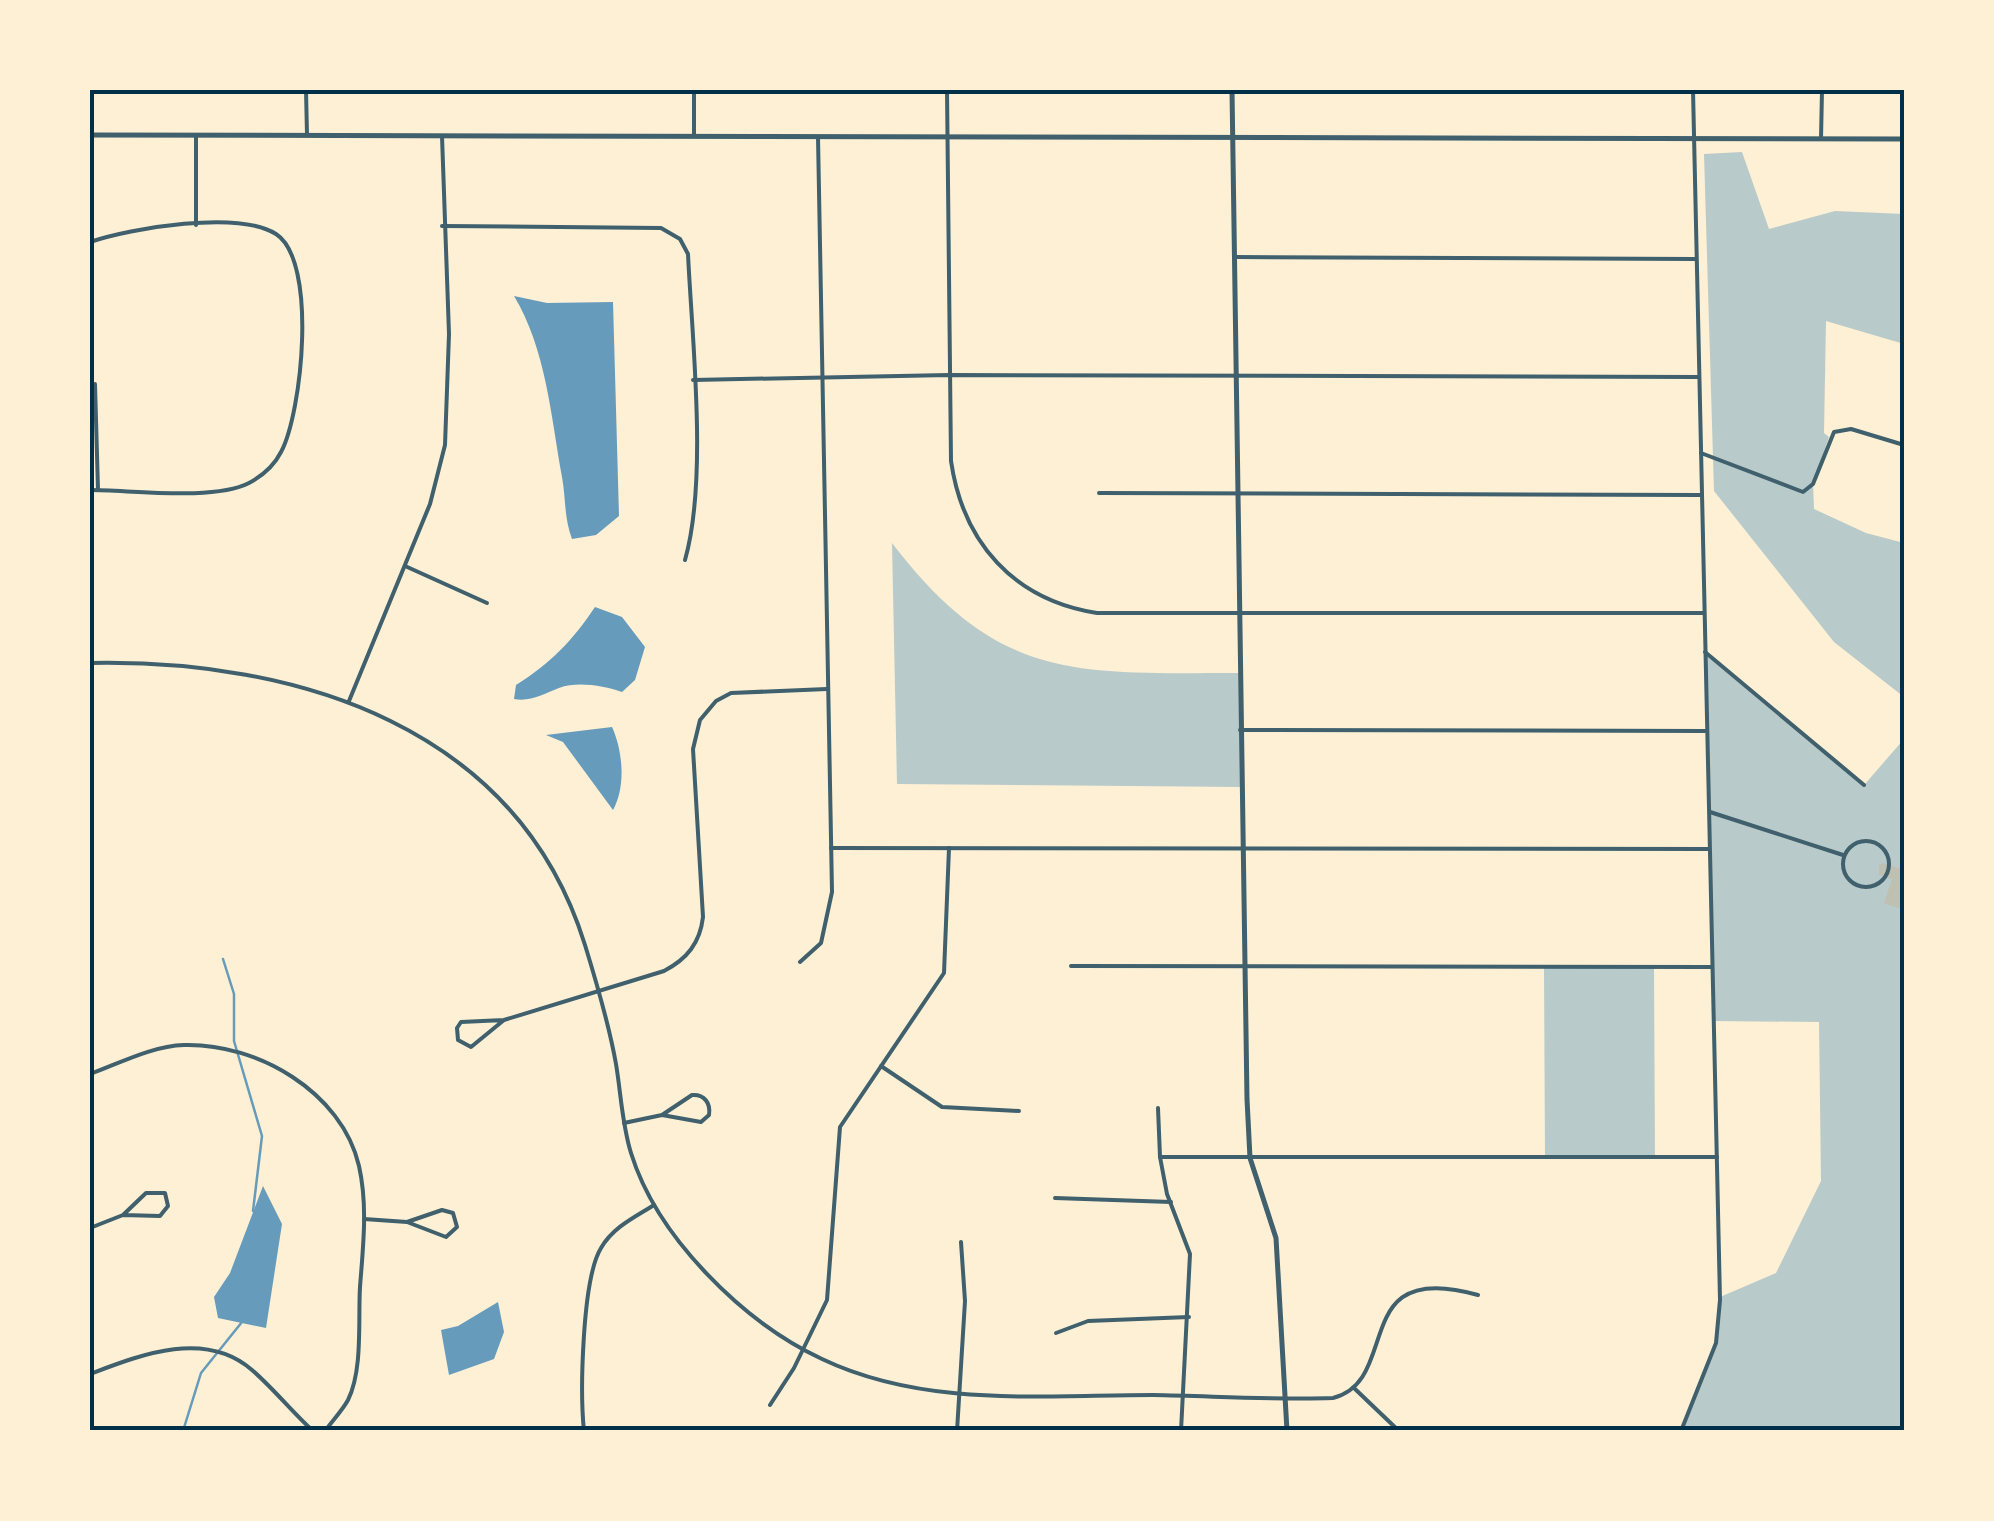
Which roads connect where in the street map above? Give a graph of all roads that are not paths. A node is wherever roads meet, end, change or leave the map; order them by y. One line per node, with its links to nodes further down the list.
1 (306, 90): 9 (street)
2 (694, 90): 11 (street)
3 (947, 90): 13 (street)
4 (1232, 90): 14 (street)
5 (1693, 90): 17 (street)
6 (1822, 90): 15 (street)
7 (90, 135): 8 (street)
8 (196, 135): 9 (street); 18 (street)
9 (308, 135): 10 (street)
10 (442, 136): 11 (street); 19 (street)
11 (694, 136): 12 (street)
12 (818, 137): 13 (street); 26 (street)
13 (947, 138): 14 (street); 23 (street)
14 (1231, 138): 17 (street); 21 (street)
15 (1822, 139): 16 (street); 17 (street)
16 (1904, 139)
17 (1693, 140): 22 (street)
18 (196, 225): 20 (street); 32 (street)
19 (442, 226): 27 (street); 37 (street)
20 (90, 242)
21 (1233, 257): 22 (street); 24 (street)
22 (1695, 258): 25 (street)
23 (949, 375): 24 (street); 26 (street); 39 (street)
24 (1235, 376): 25 (street); 34 (street)
25 (1699, 377): 30 (street)
26 (823, 379): 27 (street); 43 (street)
27 (693, 380): 36 (street)
28 (95, 384): 32 (street)
29 (1904, 445): 30 (street)
30 (1702, 453): 35 (street)
31 (90, 490): 32 (street)
32 (98, 490)
33 (1099, 493): 34 (street)
34 (1236, 494): 35 (street); 39 (street)
35 (1702, 495): 40 (street)
36 (686, 560)
37 (404, 566): 38 (street); 44 (street)
38 (487, 603)
39 (1238, 612): 40 (street); 45 (street)
40 (1704, 613): 41 (street)
41 (1706, 652): 46 (street); 47 (street)
42 (90, 663): 44 (street)
43 (827, 690): 49 (street); 58 (street)
44 (349, 701): 58 (street)
45 (1240, 730): 46 (street); 51 (street)
46 (1707, 732): 48 (street)
47 (1864, 785)
48 (1710, 812): 52 (street); 53 (street)
49 (832, 848): 50 (street); 54 (street)
50 (949, 848): 51 (street); 60 (street)
51 (1242, 848): 52 (street); 56 (street)
52 (1710, 849): 57 (street)
53 (1844, 856): 53 (street)
54 (800, 962)
55 (1071, 966): 56 (street)
56 (1244, 966): 57 (street); 68 (street)
57 (1713, 967): 66 (street)
58 (597, 990): 59 (street); 65 (street)
59 (504, 1020): 59 (street)
60 (881, 1066): 63 (street); 80 (street)
61 (90, 1074): 73 (street)
62 (1158, 1108): 67 (street)
63 (1020, 1111)
64 (662, 1115): 64 (street); 65 (street)
65 (624, 1123): 71 (street)
66 (1717, 1157): 68 (street); 94 (street)
67 (1160, 1158): 68 (street); 70 (street)
68 (1250, 1158): 85 (street)
69 (1055, 1198): 70 (street)
70 (1170, 1202): 78 (street)
71 (654, 1204): 80 (street); 89 (street)
72 (122, 1215): 72 (street); 75 (street)
73 (364, 1219): 74 (street); 88 (street)
74 (407, 1222): 74 (street)
75 (90, 1228)
76 (960, 1242): 83 (street)
77 (1478, 1295): 82 (street)
78 (1189, 1318): 79 (street); 84 (street)
79 (1056, 1333)
80 (804, 1350): 83 (street); 86 (street)
81 (90, 1374): 87 (street)
82 (1354, 1388): 85 (street); 93 (street)
83 (956, 1395): 84 (street); 90 (street)
84 (1180, 1396): 85 (street); 91 (street)
85 (1285, 1396): 92 (street)
86 (770, 1406)
87 (309, 1430)
88 (325, 1431)
89 (584, 1431)
90 (956, 1431)
91 (1181, 1431)
92 (1287, 1431)
93 (1399, 1431)
94 (1680, 1431)

